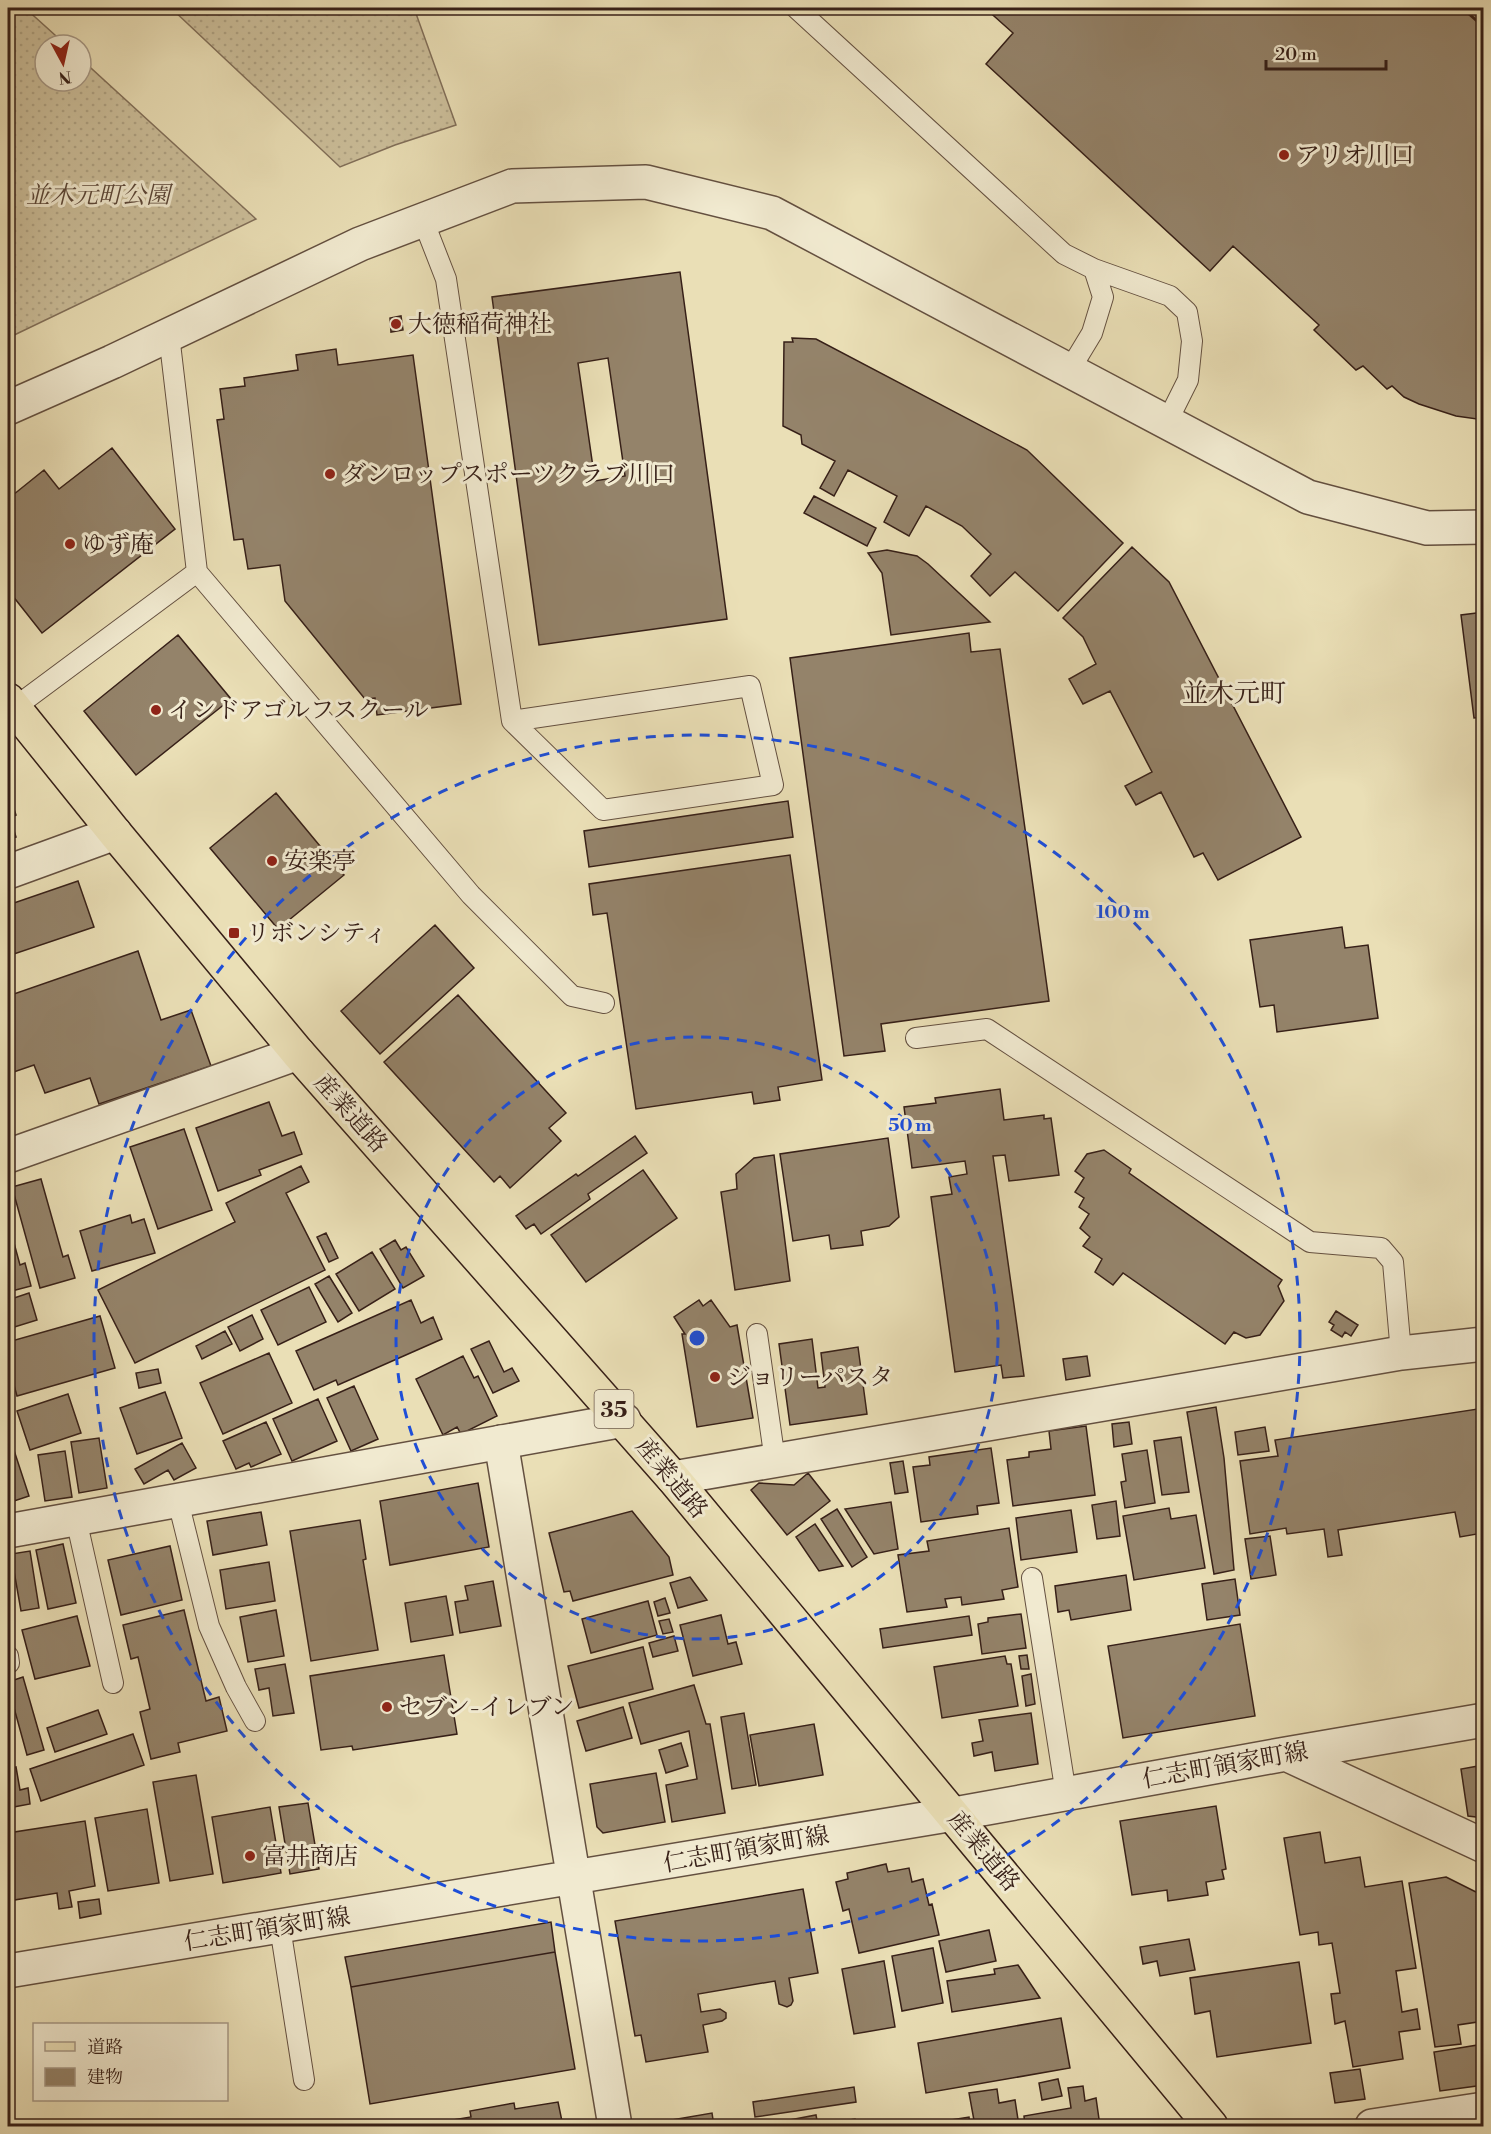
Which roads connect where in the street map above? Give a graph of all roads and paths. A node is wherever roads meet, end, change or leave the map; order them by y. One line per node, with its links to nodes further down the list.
1 (796, 8): 3 (lane)
2 (423, 220): 4 (street); 5 (street); 11 (lane)
3 (1094, 269): 5 (lane); 7 (lane)
4 (169, 335): 6 (street); 9 (lane)
5 (1070, 371): 7 (street)
6 (8, 408)
7 (1167, 422): 8 (street)
8 (1484, 527)
9 (197, 572): 10 (lane); 14 (lane)
10 (11, 704): 12 (main road, 産業道路 / 35)
11 (512, 721): 11 (lane)
12 (115, 833): 13 (street); 16 (main road, 産業道路 / 35)
13 (8, 872)
14 (604, 1003)
15 (916, 1038): 20 (lane)
16 (298, 1053): 17 (street); 21 (main road, 産業道路 / 35)
17 (8, 1156)
18 (757, 1334): 23 (lane)
19 (1484, 1344): 20 (street)
20 (1401, 1353): 23 (street)
21 (624, 1420): 22 (street); 24 (main road, 産業道路 / 35)
22 (501, 1442): 25 (street); 36 (street)
23 (775, 1461): 24 (street)
24 (673, 1478): 34 (main road, 産業道路 / 35)
25 (178, 1501): 26 (street); 31 (lane)
26 (76, 1519): 27 (street); 29 (lane)
27 (8, 1531)
28 (1032, 1578): 33 (lane)
29 (113, 1683)
30 (1484, 1720): 32 (street, 仁志町領家町線)
31 (255, 1721)
32 (1286, 1754): 33 (street, 仁志町領家町線); 35 (street)
33 (1066, 1794): 34 (street, 仁志町領家町線)
34 (954, 1814): 36 (street, 仁志町領家町線); 42 (main road, 産業道路 / 35)
35 (1484, 1846)
36 (573, 1879): 37 (street, 仁志町領家町線); 41 (street)
37 (280, 1927): 38 (street, 仁志町領家町線); 39 (lane)
38 (8, 1971)
39 (304, 2080)
40 (1484, 2109): 43 (street)
41 (615, 2127)
42 (1211, 2127)
43 (1372, 2127)

